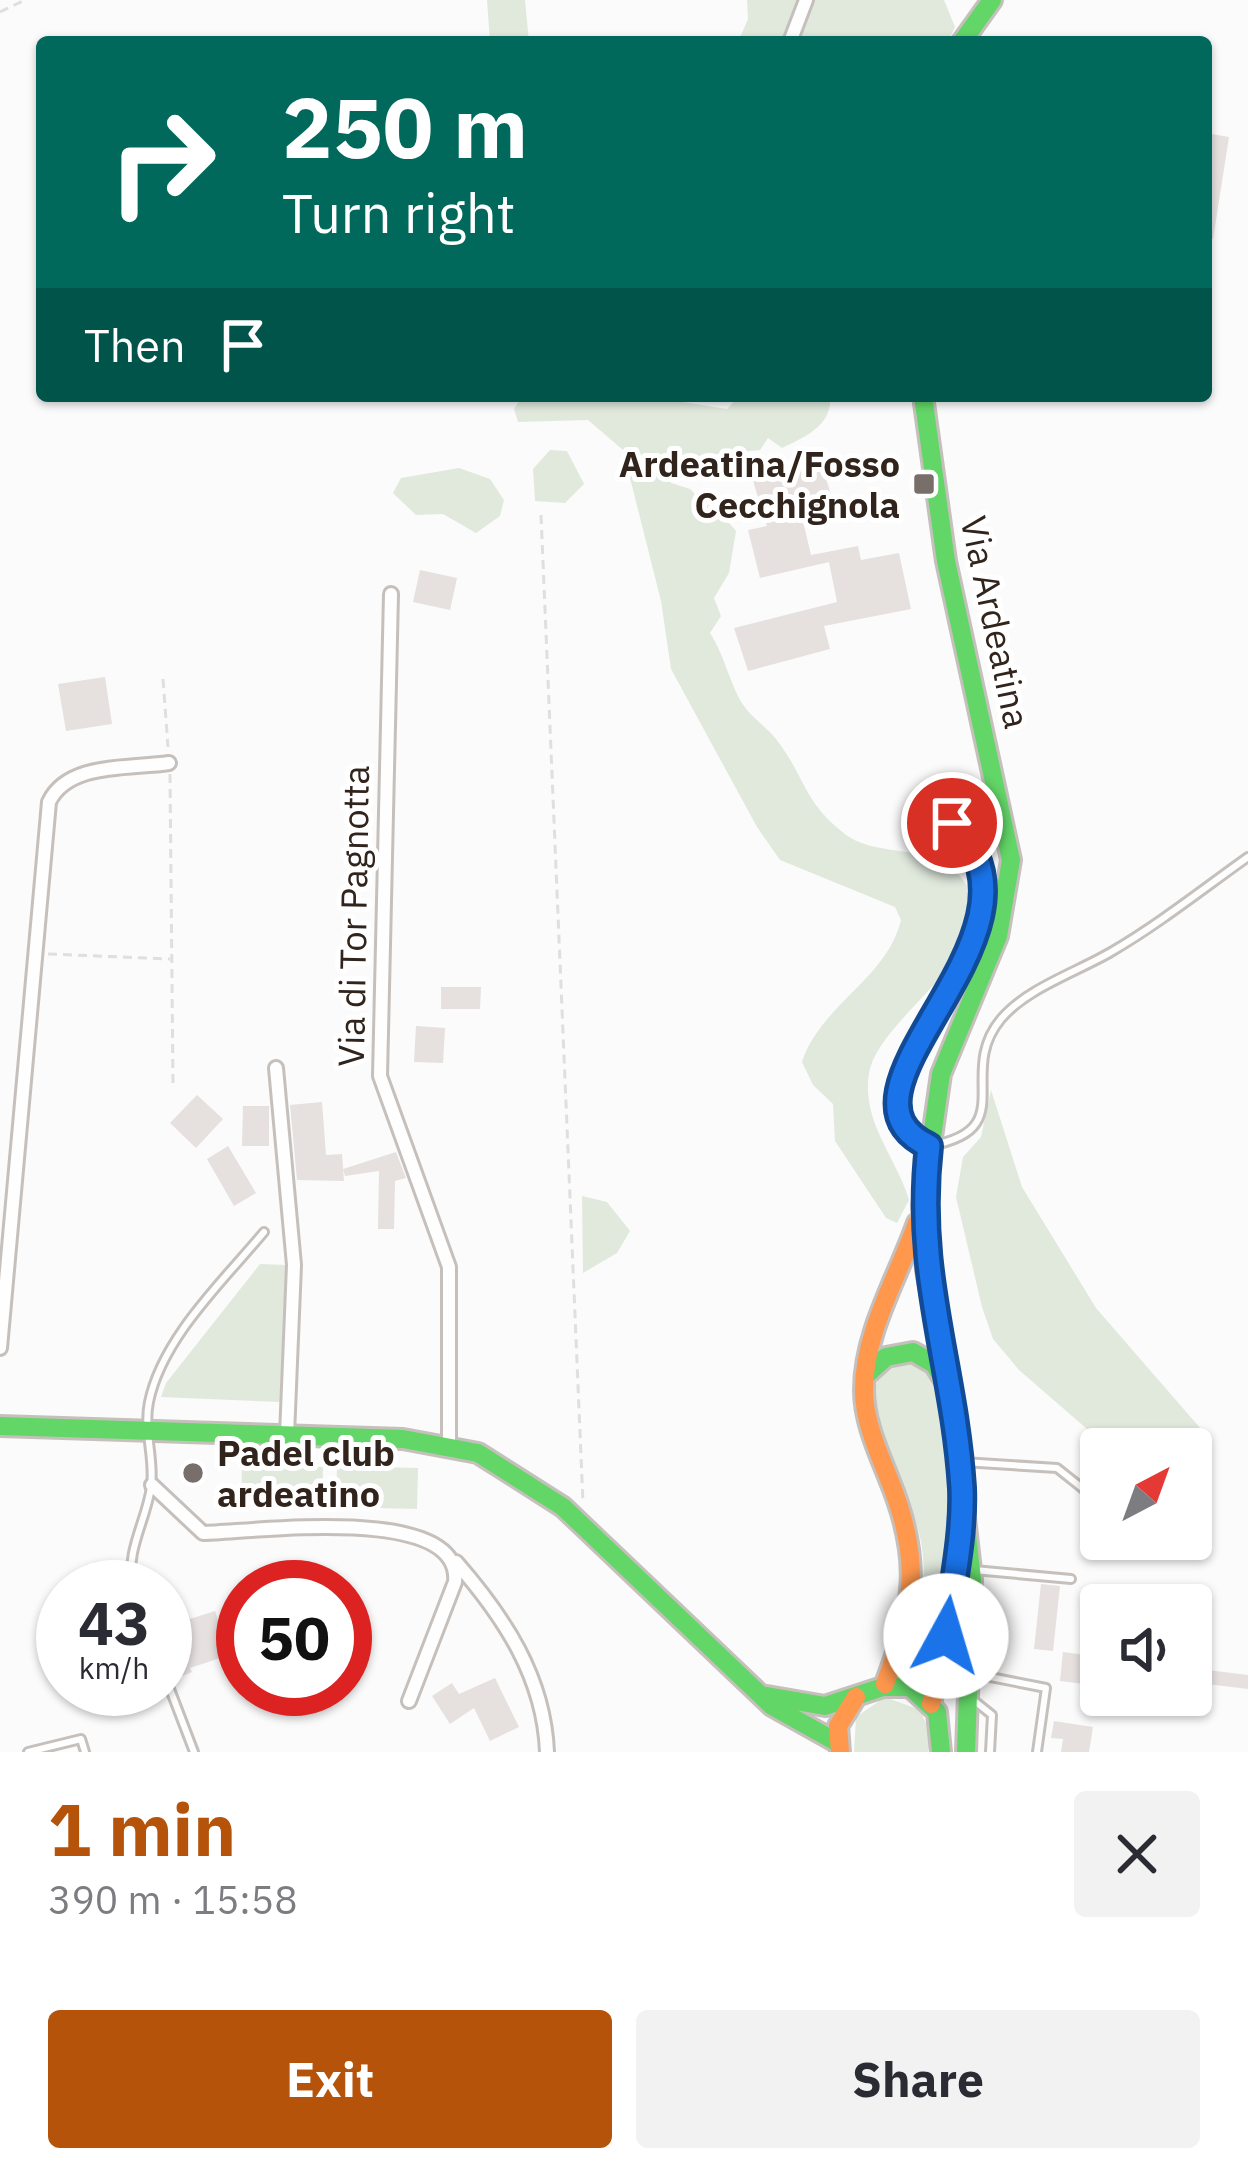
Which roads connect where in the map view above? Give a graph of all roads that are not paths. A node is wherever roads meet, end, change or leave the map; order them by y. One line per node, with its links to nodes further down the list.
1 (806, 0): 3 (street)
2 (992, 0): 4 (main road)
3 (792, 36)
4 (966, 36)
5 (924, 402): 11 (main road, Via Ardeatina)
6 (392, 594): 20 (street, Via di Tor Pagnotta)
7 (169, 764): 14 (street)
8 (952, 823): 11 (lane)
9 (1248, 857): 11 (lane)
10 (276, 1068): 19 (street, Via di Tor Pagnotta)
11 (929, 1146): 12 (main road, Via Ardeatina)
12 (922, 1207): 15 (main road, Via Ardeatina); 16 (main road, Via Ardeatina)
13 (264, 1232): 18 (lane)
14 (0, 1348)
15 (865, 1376): 16 (main road); 30 (main road, Via Ardeatina)
16 (953, 1413): 21 (main road, Via Ardeatina)
17 (0, 1426): 18 (main road)
18 (148, 1428): 19 (main road); 22 (lane)
19 (286, 1435): 20 (main road)
20 (449, 1445): 31 (main road)
21 (959, 1462): 23 (lane); 24 (main road, Via Ardeatina)
22 (152, 1485): 25 (street); 26 (lane)
23 (1080, 1486)
24 (962, 1495): 27 (main road, Via Ardeatina); 35 (main road, Via Ardeatina)
25 (452, 1556): 34 (street); 41 (street)
26 (130, 1560)
27 (971, 1570): 28 (lane); 29 (main road, Via Ardeatina)
28 (1071, 1579)
29 (971, 1673): 33 (main road, Via Ardeatina); 45 (lane)
30 (885, 1684): 32 (main road); 35 (main road)
31 (757, 1693): 32 (main road); 37 (main road)
32 (856, 1697): 37 (main road)
33 (970, 1697): 43 (main road, Via Ardeatina); 44 (lane)
34 (409, 1701)
35 (931, 1704): 42 (main road)
36 (180, 1716): 40 (lane)
37 (839, 1748)
38 (28, 1752): 39 (lane)
39 (86, 1752)
40 (194, 1752)
41 (547, 1752)
42 (941, 1752)
43 (966, 1752)
44 (990, 1752)
45 (1037, 1752)

